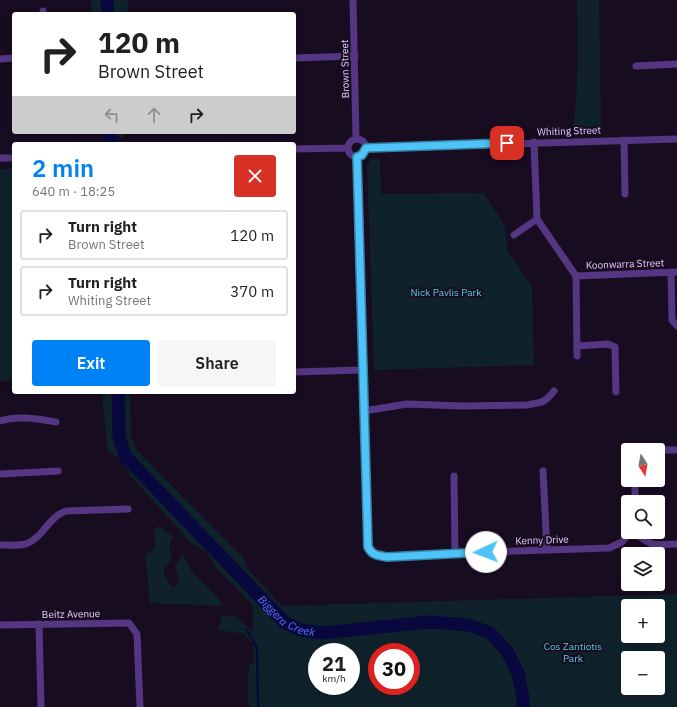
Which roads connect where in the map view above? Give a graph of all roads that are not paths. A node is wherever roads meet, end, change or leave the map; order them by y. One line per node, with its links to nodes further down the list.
1 (354, 0): 2 (street, Brown Street)
2 (355, 56): 4 (street); 8 (street, Brown Street)
3 (12, 58): 5 (street)
4 (296, 58)
5 (0, 59)
6 (677, 64): 7 (street)
7 (636, 66)
8 (356, 138): 12 (street); 13 (street)
9 (677, 139): 10 (street, Whiting Street)
10 (624, 140): 11 (street, Whiting Street); 18 (street)
11 (534, 142): 13 (street, Whiting Street); 19 (street)
12 (347, 148): 14 (street); 15 (street)
13 (366, 148): 15 (street)
14 (296, 149)
15 (357, 157): 26 (street)
16 (0, 158): 17 (street)
17 (12, 158)
18 (625, 194)
19 (537, 219): 20 (street); 22 (street, Koonwarra Street)
20 (514, 235)
21 (674, 272): 22 (street, Koonwarra Street); 23 (street)
22 (576, 276): 24 (street)
23 (677, 326)
24 (577, 346): 25 (street); 29 (street)
25 (577, 356)
26 (362, 370): 27 (street); 30 (street)
27 (296, 372)
28 (554, 391): 30 (street)
29 (616, 392)
30 (364, 411): 45 (street, Kenny Drive)
31 (0, 421): 32 (street)
32 (56, 422)
33 (665, 450): 34 (street)
34 (677, 450)
35 (58, 471): 37 (street)
36 (544, 471): 44 (street)
37 (0, 474)
38 (454, 476): 45 (street)
39 (128, 509): 43 (street)
40 (625, 539): 44 (street, Kenny Drive)
41 (642, 539): 42 (street)
42 (677, 544)
43 (0, 545)
44 (547, 550): 45 (street, Kenny Drive)
45 (455, 553)
46 (39, 624): 47 (street, Beitz Avenue); 48 (street); 49 (street, Beitz Avenue)
47 (0, 625)
48 (41, 707)
49 (140, 707)

